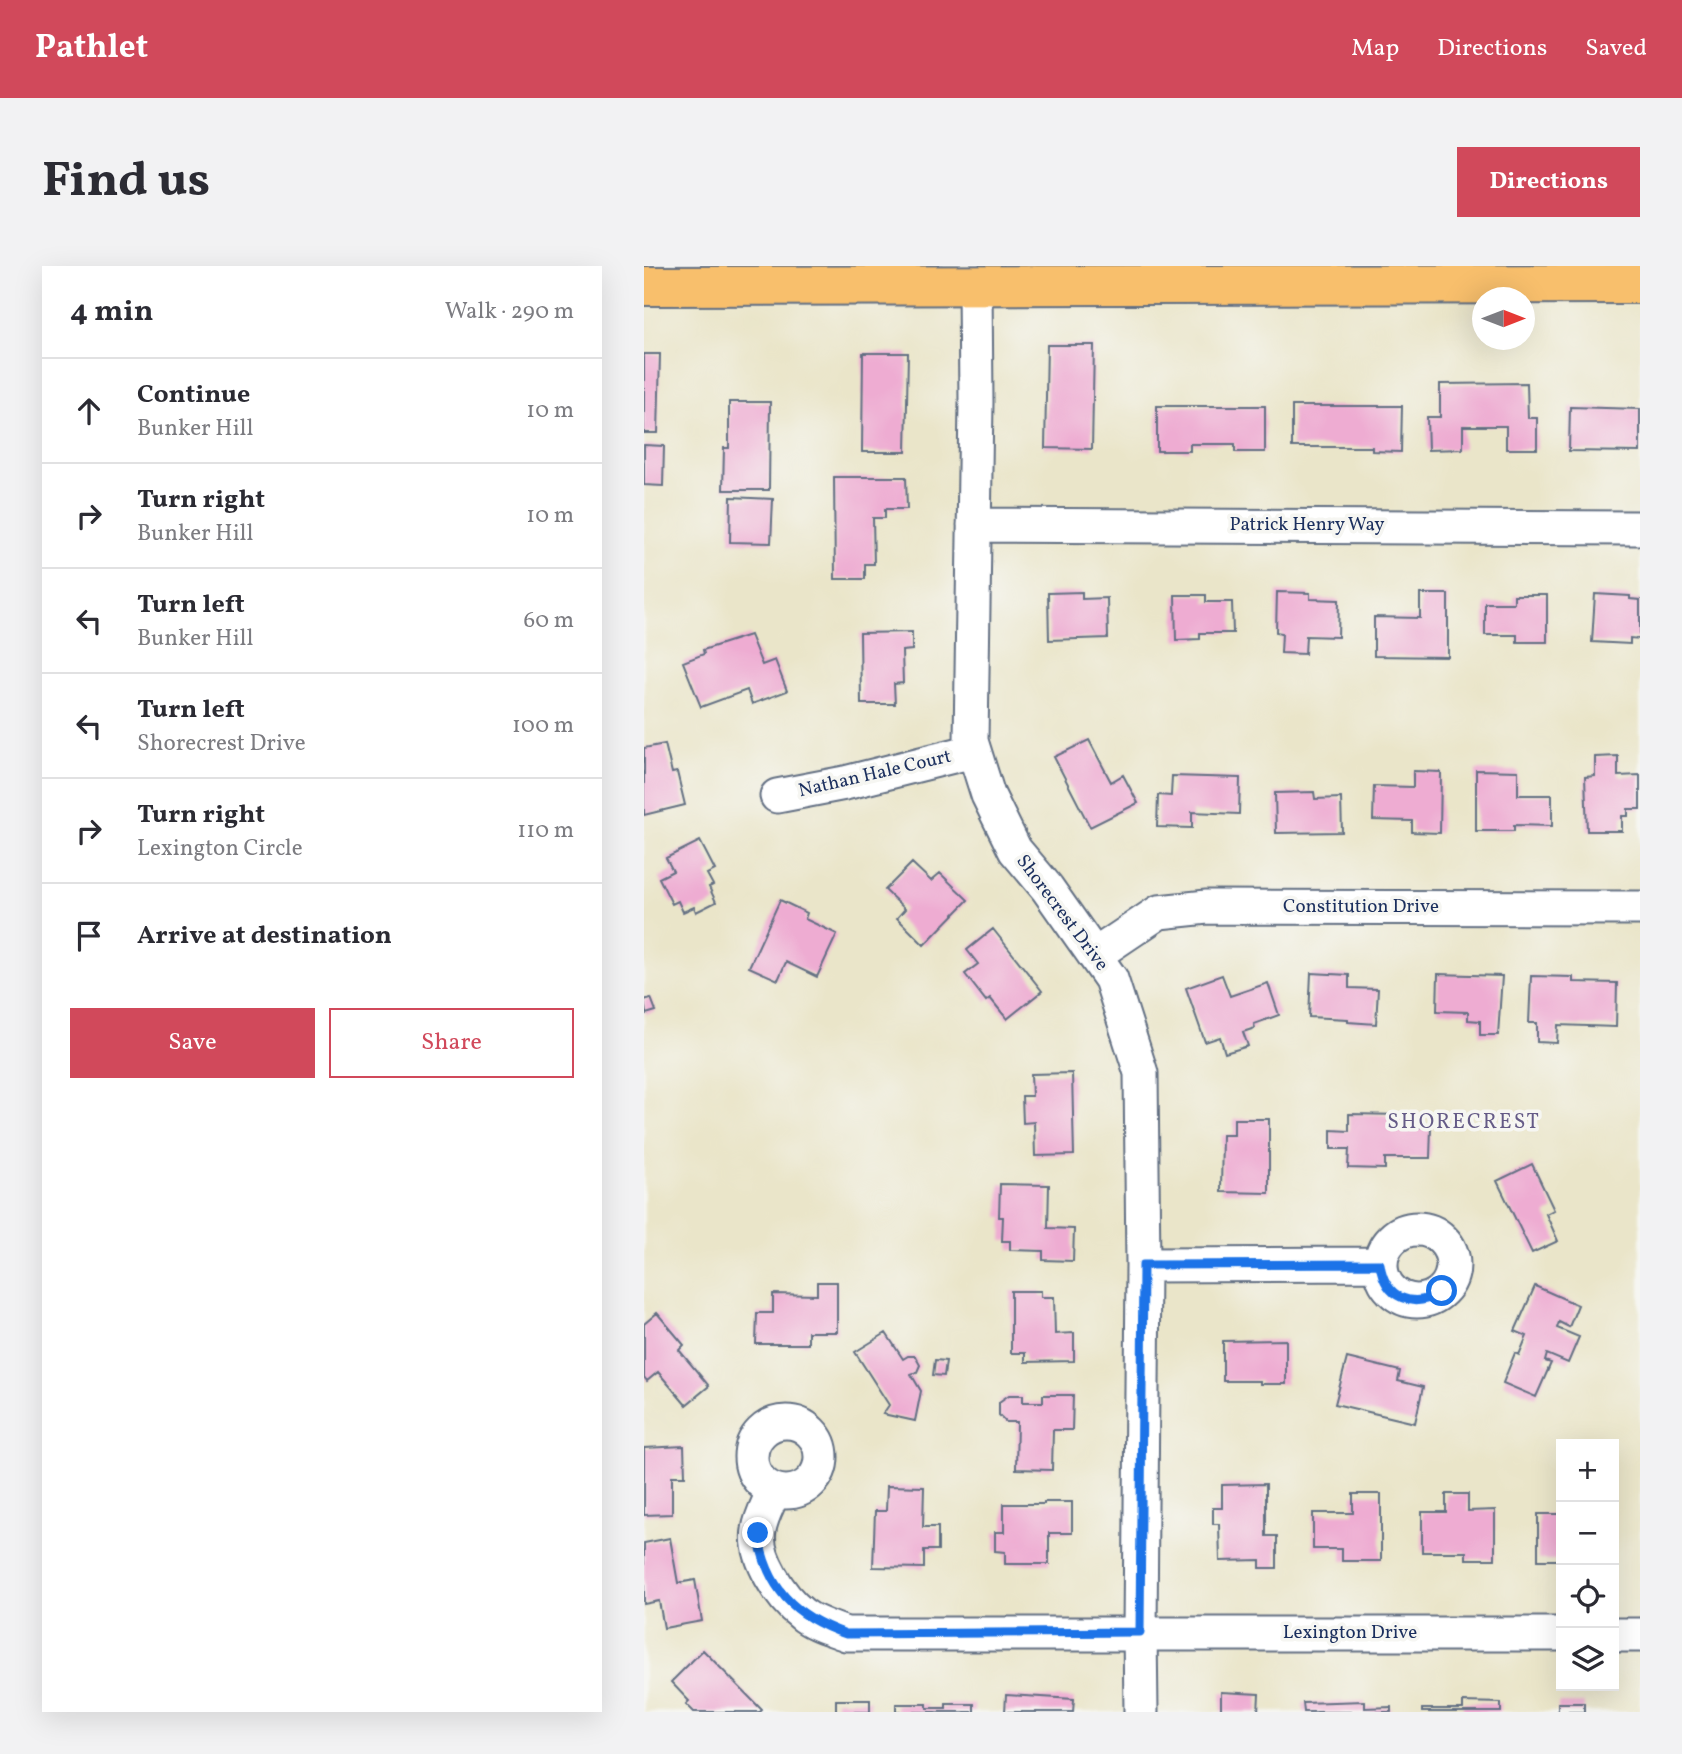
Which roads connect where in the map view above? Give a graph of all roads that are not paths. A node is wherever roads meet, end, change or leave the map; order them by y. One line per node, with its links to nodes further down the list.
1 (1555, 275): 2 (main road); 3 (main road)
2 (1640, 284)
3 (975, 285): 4 (main road); 5 (street, Shorecrest Drive)
4 (644, 286)
5 (974, 525): 6 (street, Patrick Henry Way); 7 (street, Shorecrest Drive)
6 (1640, 528)
7 (973, 751): 8 (street, Nathan Hale Court); 10 (street, Shorecrest Drive)
8 (777, 796)
9 (1640, 908): 10 (street, Constitution Drive)
10 (1095, 956): 12 (street, Shorecrest Drive)
11 (1380, 1264): 12 (street)
12 (1143, 1265): 14 (street, Shorecrest Drive)
13 (774, 1490): 14 (street, Lexington Drive)
14 (1140, 1632): 15 (street, Lexington Drive); 18 (street, Shorecrest Drive)
15 (1556, 1634)
16 (1619, 1635): 17 (street)
17 (1640, 1635)
18 (1141, 1712)

